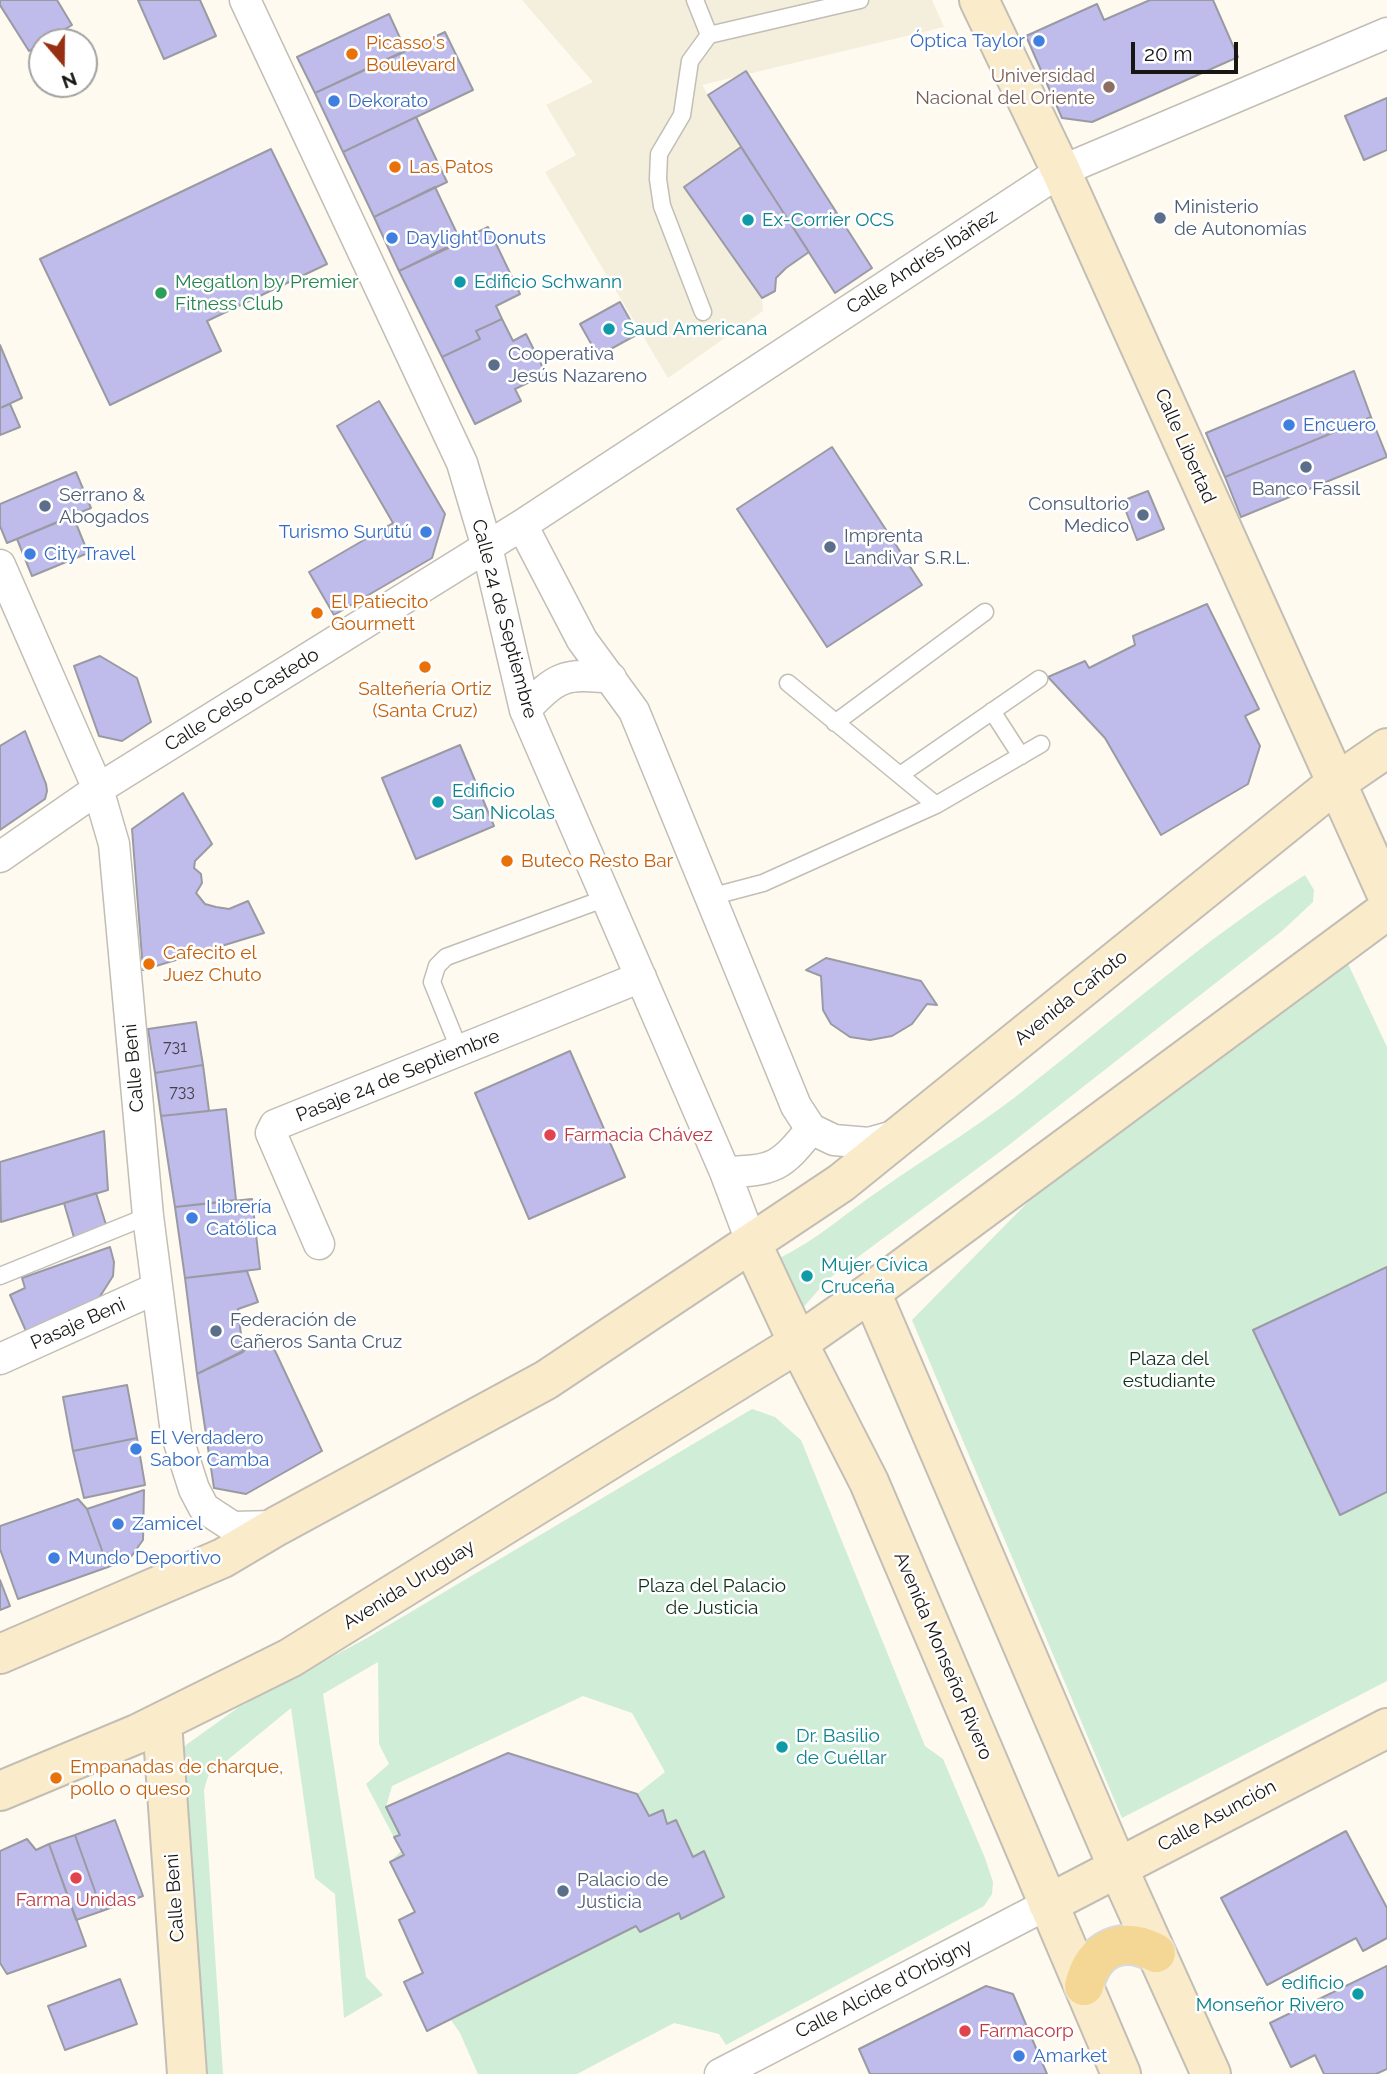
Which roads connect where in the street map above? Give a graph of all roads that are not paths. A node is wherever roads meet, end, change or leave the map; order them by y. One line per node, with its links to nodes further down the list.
1 (245, 0): 10 (street, Calle 24 de Septiembre)
2 (695, 0): 6 (lane)
3 (860, 0): 6 (lane)
4 (979, 0): 7 (main road, Calle Libertad)
5 (1387, 33): 7 (street, Calle Andrés Ibáñez)
6 (709, 35): 8 (lane)
7 (1061, 171): 9 (street, Calle Andrés Ibáñez); 23 (main road, Calle Libertad)
8 (703, 312)
9 (522, 525): 10 (street, Calle Andrés Ibáñez); 13 (street)
10 (487, 547): 16 (street, Calle 24 de Septiembre); 24 (street, Calle Celso Castedo)
11 (0, 565): 24 (street, Calle Beni)
12 (985, 612): 18 (lane)
13 (611, 678): 16 (street); 28 (street)
14 (1039, 678): 17 (lane)
15 (788, 683): 18 (lane)
16 (525, 710): 29 (street, Calle 24 de Septiembre)
17 (992, 711): 21 (lane); 22 (lane)
18 (835, 723): 22 (lane)
19 (1041, 744): 21 (lane)
20 (1387, 748): 23 (main road, Avenida Cañoto)
21 (1021, 756): 25 (lane)
22 (900, 775): 25 (lane)
23 (1336, 783): 27 (main road, Calle Libertad); 34 (main road, Avenida Cañoto)
24 (98, 789): 26 (street, Calle Celso Castedo); 36 (street, Calle Beni)
25 (936, 805): 28 (lane)
26 (0, 857)
27 (1387, 895)
28 (710, 897): 33 (street)
29 (606, 898): 31 (street, Calle 24 de Septiembre); 32 (lane)
30 (1387, 910): 41 (main road)
31 (641, 977): 32 (street, Pasaje 24 de Septiembre); 35 (street, Calle 24 de Septiembre)
32 (460, 1051): 37 (street, Pasaje 24 de Septiembre)
33 (811, 1129): 34 (street); 35 (street)
34 (905, 1133): 38 (main road, Avenida Cañoto)
35 (726, 1172): 38 (street, Calle 24 de Septiembre)
36 (148, 1216): 39 (lane); 40 (street, Calle Beni)
37 (318, 1244)
38 (752, 1244): 42 (main road, Avenida Monseñor Rivero); 44 (main road)
39 (0, 1276)
40 (157, 1288): 43 (street, Pasaje Beni); 44 (street, Calle Beni)
41 (871, 1292): 42 (main road); 49 (main road)
42 (798, 1343): 46 (main road, Avenida Uruguay); 50 (main road, Avenida Monseñor Rivero)
43 (0, 1359)
44 (277, 1526): 45 (main road)
45 (0, 1654)
46 (162, 1723): 48 (main road, Avenida Uruguay); 53 (main road, Calle Beni)
47 (1387, 1728): 49 (main road, Calle Asunción)
48 (0, 1791)
49 (1118, 1868): 50 (main road, Calle Asunción); 51 (main road)
50 (1048, 1904): 52 (main road, Avenida Monseñor Rivero); 54 (street, Calle Alcide d'Orbigny)
51 (1156, 1953): 52 (main road); 56 (main road)
52 (1084, 1986): 55 (main road, Avenida Monseñor Rivero)
53 (187, 2074)
54 (720, 2074)
55 (1121, 2074)
56 (1211, 2074)

